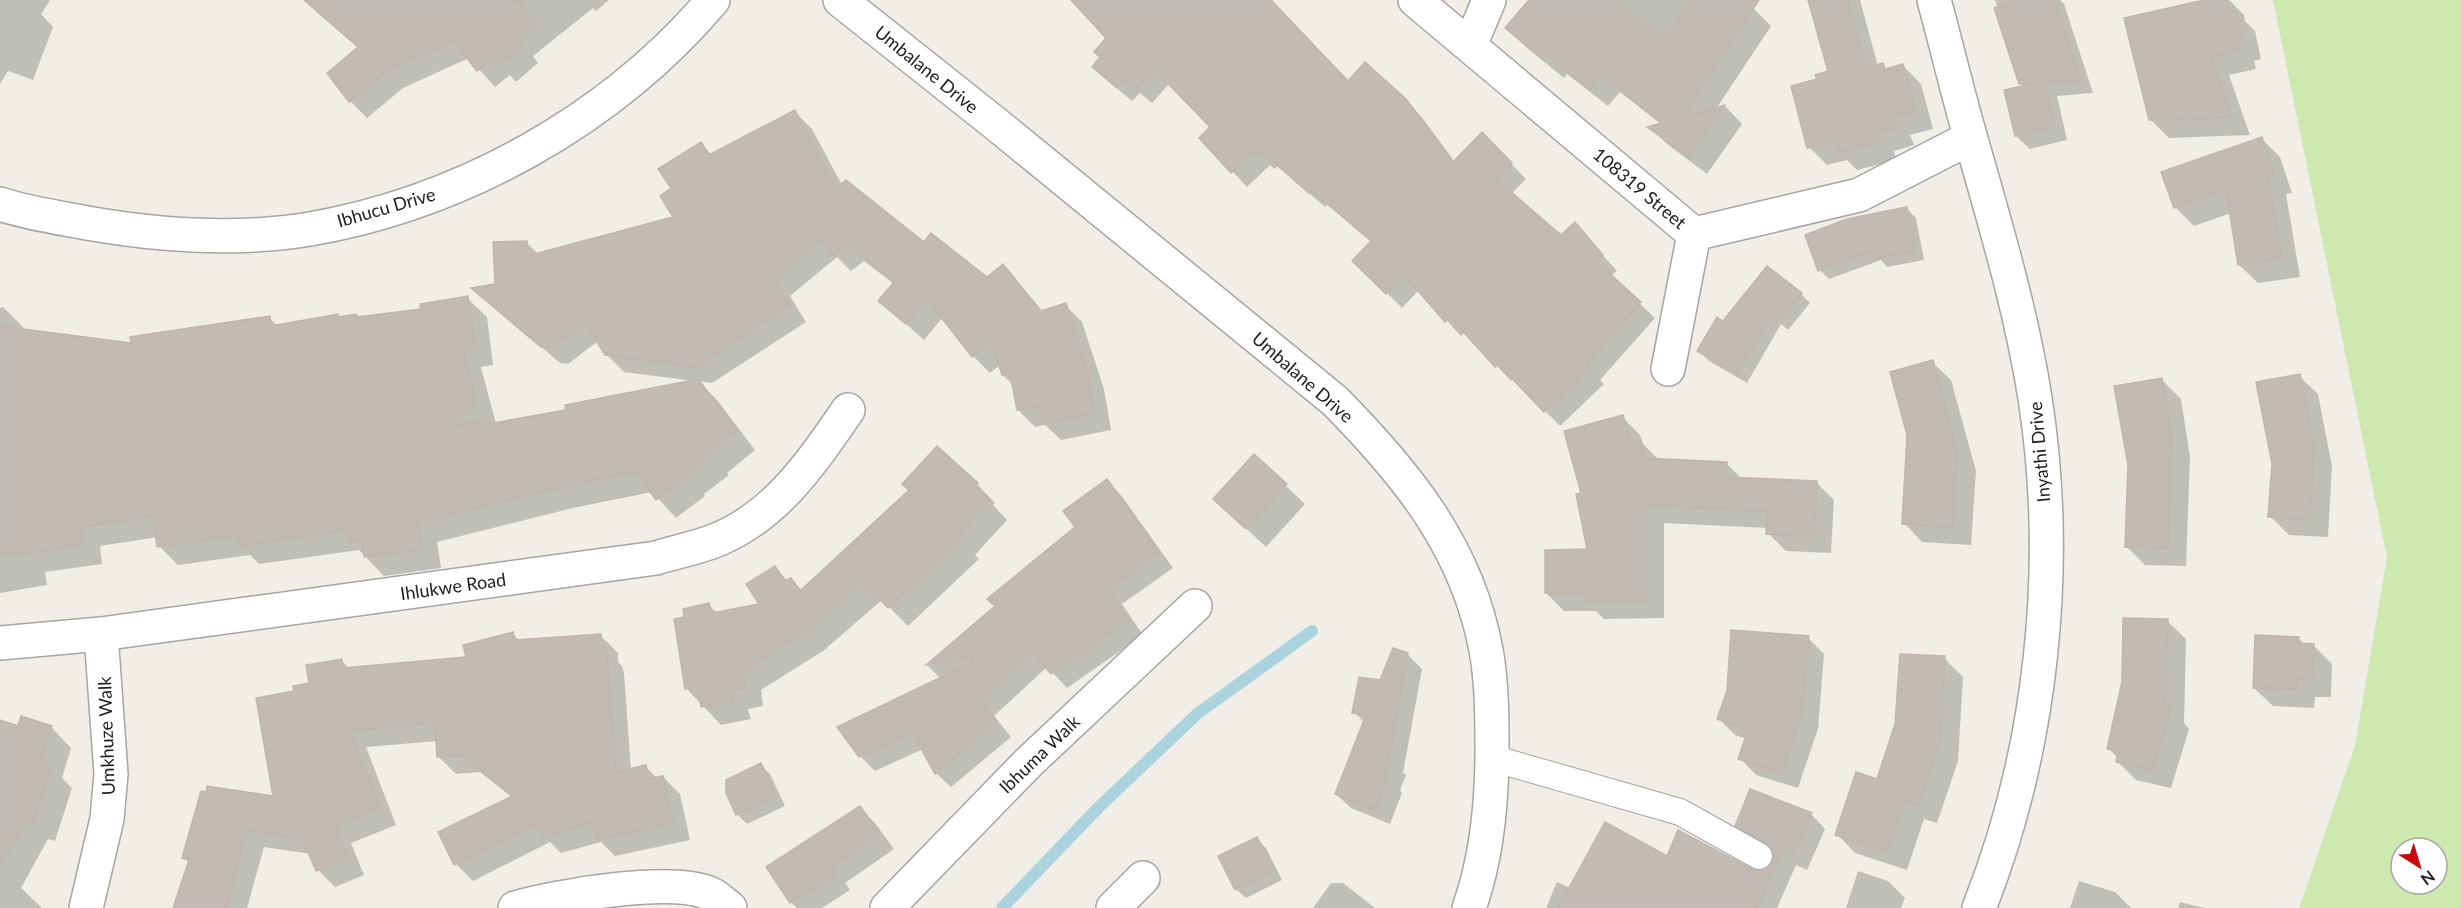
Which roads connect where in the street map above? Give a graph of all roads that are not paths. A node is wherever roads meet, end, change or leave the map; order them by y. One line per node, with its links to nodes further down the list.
1 (713, 0): 8 (street, Ibhucu Drive)
2 (840, 0): 15 (street, Umbalane Drive)
3 (1414, 0): 6 (street, 108319 Street)
4 (1489, 0): 6 (street)
5 (1934, 0): 7 (street, Inyathi Drive)
6 (1470, 46): 9 (street, 108319 Street)
7 (1970, 138): 9 (street, 108319 Street); 24 (street, Inyathi Drive)
8 (0, 204)
9 (1694, 234): 10 (street)
10 (1668, 369)
11 (848, 410): 13 (street, Ihlukwe Road)
12 (1195, 606): 21 (street, Ibhuma Walk)
13 (101, 634): 14 (street, Ihlukwe Road); 18 (street, Umkhuze Walk)
14 (0, 643)
15 (1492, 758): 16 (lane); 23 (street, Umbalane Drive)
16 (1759, 856)
17 (1143, 878): 22 (street)
18 (86, 908)
19 (515, 908): 20 (street)
20 (730, 908)
21 (887, 908)
22 (1113, 908)
23 (1468, 908)
24 (1979, 908)

